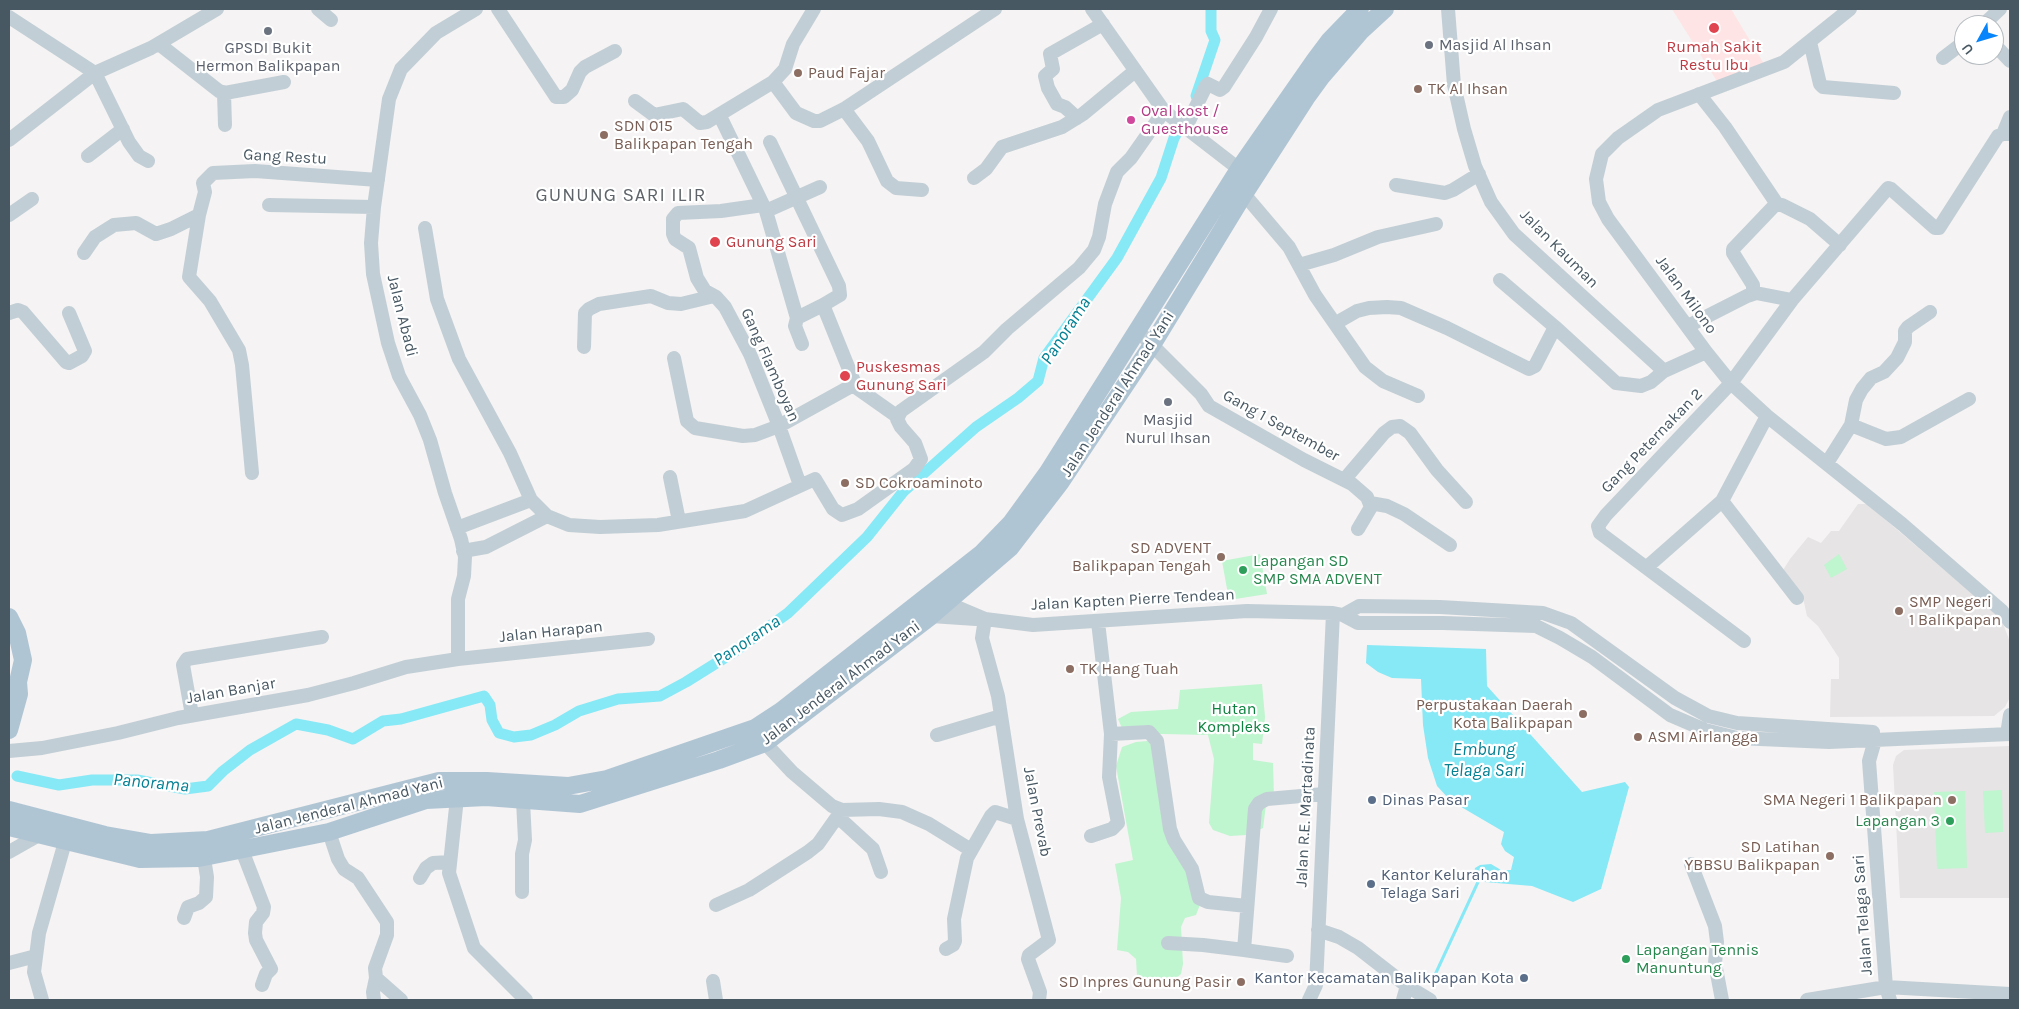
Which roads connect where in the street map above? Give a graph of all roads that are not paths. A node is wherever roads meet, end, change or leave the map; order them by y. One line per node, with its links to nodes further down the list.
1 (217, 9): 17 (street)
2 (318, 9): 14 (street)
3 (476, 9): 44 (street, Jalan Abadi)
4 (498, 9): 19 (street)
5 (814, 9): 24 (street)
6 (995, 9): 29 (street)
7 (1092, 9): 15 (street)
8 (1271, 9): 33 (street)
9 (1360, 9): 41 (main road, Jalan Jenderal Ahmad Yani)
10 (1385, 9): 48 (main road, Jalan Jenderal Ahmad Yani)
11 (1448, 9): 42 (street, Jalan Kauman)
12 (1850, 9): 16 (street, Jalan Milono)
13 (9, 17): 22 (street)
14 (331, 20)
15 (1103, 24): 21 (street); 32 (street)
16 (1810, 42): 26 (street); 27 (street, Jalan Milono)
17 (159, 44): 22 (street); 25 (street)
18 (1954, 50): 20 (street)
19 (615, 51)
20 (1943, 58)
21 (1135, 70): 32 (street); 33 (street)
22 (95, 73): 35 (street); 37 (street)
23 (284, 82): 25 (street)
24 (772, 82): 29 (street); 30 (street)
25 (224, 93): 34 (street)
26 (1894, 93)
27 (1700, 94): 51 (street); 72 (street, Jalan Milono)
28 (635, 101): 30 (street)
29 (844, 109): 47 (street)
30 (720, 116): 54 (street)
31 (2010, 117): 36 (street)
32 (1077, 118): 43 (street)
33 (1176, 120): 41 (street); 86 (street)
34 (225, 125)
35 (123, 129): 39 (street); 40 (street)
36 (2007, 134): 59 (street, Gang Peternakan 2)
37 (9, 140)
38 (770, 142): 49 (street)
39 (88, 156)
40 (148, 161)
41 (1239, 168): 74 (main road, Jalan Jenderal Ahmad Yani)
42 (1478, 174): 45 (street); 80 (street, Jalan Kauman)
43 (974, 178)
44 (378, 180): 53 (street, Jalan Abadi); 56 (street, Gang Restu)
45 (1396, 185)
46 (820, 188): 49 (street)
47 (922, 190)
48 (1244, 194): 61 (street); 76 (main road, Jalan Jenderal Ahmad Yani)
49 (796, 197): 54 (street); 66 (street)
50 (32, 199): 55 (street)
51 (1777, 204): 59 (street); 63 (street)
52 (269, 205): 53 (street)
53 (374, 207): 100 (street, Jalan Abadi)
54 (765, 208): 64 (street, Gang Flamboyan); 70 (street)
55 (9, 215)
56 (199, 215): 60 (street); 90 (street)
57 (1436, 224): 61 (street)
58 (425, 228): 94 (street)
59 (1840, 245): 65 (street, Gang Peternakan 2)
60 (84, 253)
61 (1298, 266): 71 (street)
62 (1500, 280): 73 (street)
63 (1752, 294): 65 (street); 72 (street)
64 (714, 296): 77 (street); 88 (street, Gang Flamboyan)
65 (1792, 300): 81 (street, Gang Peternakan 2)
66 (823, 305): 70 (street); 82 (street)
67 (1930, 312): 87 (street)
68 (9, 313): 69 (street)
69 (69, 313)
70 (797, 318): 75 (street)
71 (1336, 323): 73 (street); 83 (street)
72 (1688, 326): 78 (street, Jalan Milono)
73 (1555, 327): 80 (street)
74 (1138, 331): 76 (street, Gang 1 September); 105 (main road, Jalan Jenderal Ahmad Yani)
75 (802, 344)
76 (1152, 345): 92 (street, Gang 1 September); 107 (main road, Jalan Jenderal Ahmad Yani)
77 (584, 347)
78 (1706, 352): 80 (street); 81 (street, Jalan Milono)
79 (674, 358): 88 (street)
80 (1664, 372)
81 (1732, 383): 85 (street, Jalan Milono); 104 (street, Gang Peternakan 2)
82 (854, 386): 86 (street); 88 (street)
83 (1418, 396)
84 (1969, 399): 87 (street)
85 (1767, 416): 89 (street, Jalan Milono); 95 (street)
86 (898, 417): 93 (street)
87 (1851, 425): 89 (street)
88 (779, 426): 93 (street, Gang Flamboyan)
89 (1827, 463): 114 (street, Jalan Milono)
90 (252, 473)
91 (670, 477): 99 (street)
92 (1344, 480): 96 (street); 97 (street, Gang 1 September)
93 (800, 485): 99 (street)
94 (531, 500): 98 (street); 100 (street)
95 (1722, 501): 104 (street); 106 (street)
96 (1466, 502)
97 (1370, 503): 101 (street); 102 (street)
98 (546, 516): 99 (street); 103 (street)
99 (679, 521)
100 (457, 528): 103 (street, Jalan Abadi)
101 (1358, 530)
102 (1450, 545)
103 (463, 551): 118 (street, Jalan Abadi)
104 (1647, 567): 117 (street)
105 (933, 591): 107 (street, Jalan Kapten Pierre Tendean); 108 (main road, Jalan Jenderal Ahmad Yani)
106 (1798, 598)
107 (947, 603): 110 (main road, Jalan Jenderal Ahmad Yani); 112 (street, Jalan Kapten Pierre Tendean)
108 (916, 604): 110 (street); 140 (main road, Jalan Jenderal Ahmad Yani)
109 (1338, 614): 113 (street, Jalan Kapten Pierre Tendean); 123 (street, Jalan Kapten Pierre Tendean); 127 (street, Jalan Kapten Pierre Tendean); 132 (street, Jalan R.E. Martadinata)
110 (931, 616): 112 (street, Jalan Kapten Pierre Tendean); 129 (main road, Jalan Jenderal Ahmad Yani)
111 (9, 617): 119 (main road)
112 (985, 618): 113 (street, Jalan Kapten Pierre Tendean); 122 (street, Jalan Prevab)
113 (1098, 622): 125 (street)
114 (2010, 622)
115 (322, 637): 121 (street)
116 (648, 639): 118 (street, Jalan Harapan)
117 (1744, 641)
118 (458, 659): 121 (street, Jalan Banjar)
119 (18, 682): 120 (main road); 124 (main road)
120 (9, 703)
121 (192, 715): 130 (street, Jalan Banjar)
122 (1002, 716): 126 (street); 137 (street, Jalan Prevab)
123 (2010, 726): 128 (street, Jalan Kapten Pierre Tendean)
124 (9, 730)
125 (1111, 734): 142 (street); 154 (street)
126 (937, 735)
127 (1857, 740): 128 (street, Jalan Kapten Pierre Tendean); 131 (street, Jalan Telaga Sari)
128 (1875, 740): 131 (street, Jalan Telaga Sari)
129 (765, 743): 134 (main road, Jalan Jenderal Ahmad Yani); 136 (street)
130 (9, 751)
131 (1869, 761): 167 (street, Jalan Telaga Sari)
132 (1324, 794): 154 (street); 156 (street, Jalan R.E. Martadinata)
133 (457, 798): 134 (main road, Jalan Jenderal Ahmad Yani); 139 (main road, Jalan Jenderal Ahmad Yani); 148 (street)
134 (523, 801): 152 (street)
135 (12, 808): 140 (main road, Jalan Jenderal Ahmad Yani)
136 (840, 813): 145 (street); 150 (street); 153 (street)
137 (1017, 819): 145 (street); 169 (street, Jalan Prevab)
138 (9, 827): 141 (main road, Jalan Jenderal Ahmad Yani)
139 (329, 832): 144 (main road, Jalan Jenderal Ahmad Yani); 163 (street)
140 (237, 833): 144 (main road)
141 (39, 835): 143 (main road, Jalan Jenderal Ahmad Yani); 146 (street)
142 (1091, 836)
143 (66, 842): 147 (main road, Jalan Jenderal Ahmad Yani); 160 (street)
144 (242, 850): 147 (main road, Jalan Jenderal Ahmad Yani); 165 (street)
145 (971, 850): 158 (street)
146 (9, 852)
147 (204, 858): 155 (street)
148 (450, 862): 151 (street); 173 (street)
149 (1691, 864): 178 (street)
150 (880, 872)
151 (420, 878)
152 (522, 892)
153 (716, 905)
154 (1247, 906): 159 (street)
155 (184, 918)
156 (1318, 930): 166 (street); 175 (street, Jalan R.E. Martadinata)
157 (1168, 943): 159 (street)
158 (946, 949)
159 (1244, 950): 161 (street)
160 (36, 956): 162 (street); 170 (street)
161 (1287, 956)
162 (9, 963)
163 (376, 978): 171 (street); 172 (street)
164 (713, 981): 174 (street)
165 (262, 985)
166 (1407, 986): 176 (street); 177 (street)
167 (1888, 993): 168 (street); 179 (street, Jalan Telaga Sari)
168 (2010, 994)
169 (1040, 996)
170 (42, 1000)
171 (374, 1000)
172 (401, 1000)
173 (526, 1000)
174 (716, 1000)
175 (1309, 1000)
176 (1403, 1000)
177 (1430, 1000)
178 (1722, 1000)
179 (1807, 1000)

